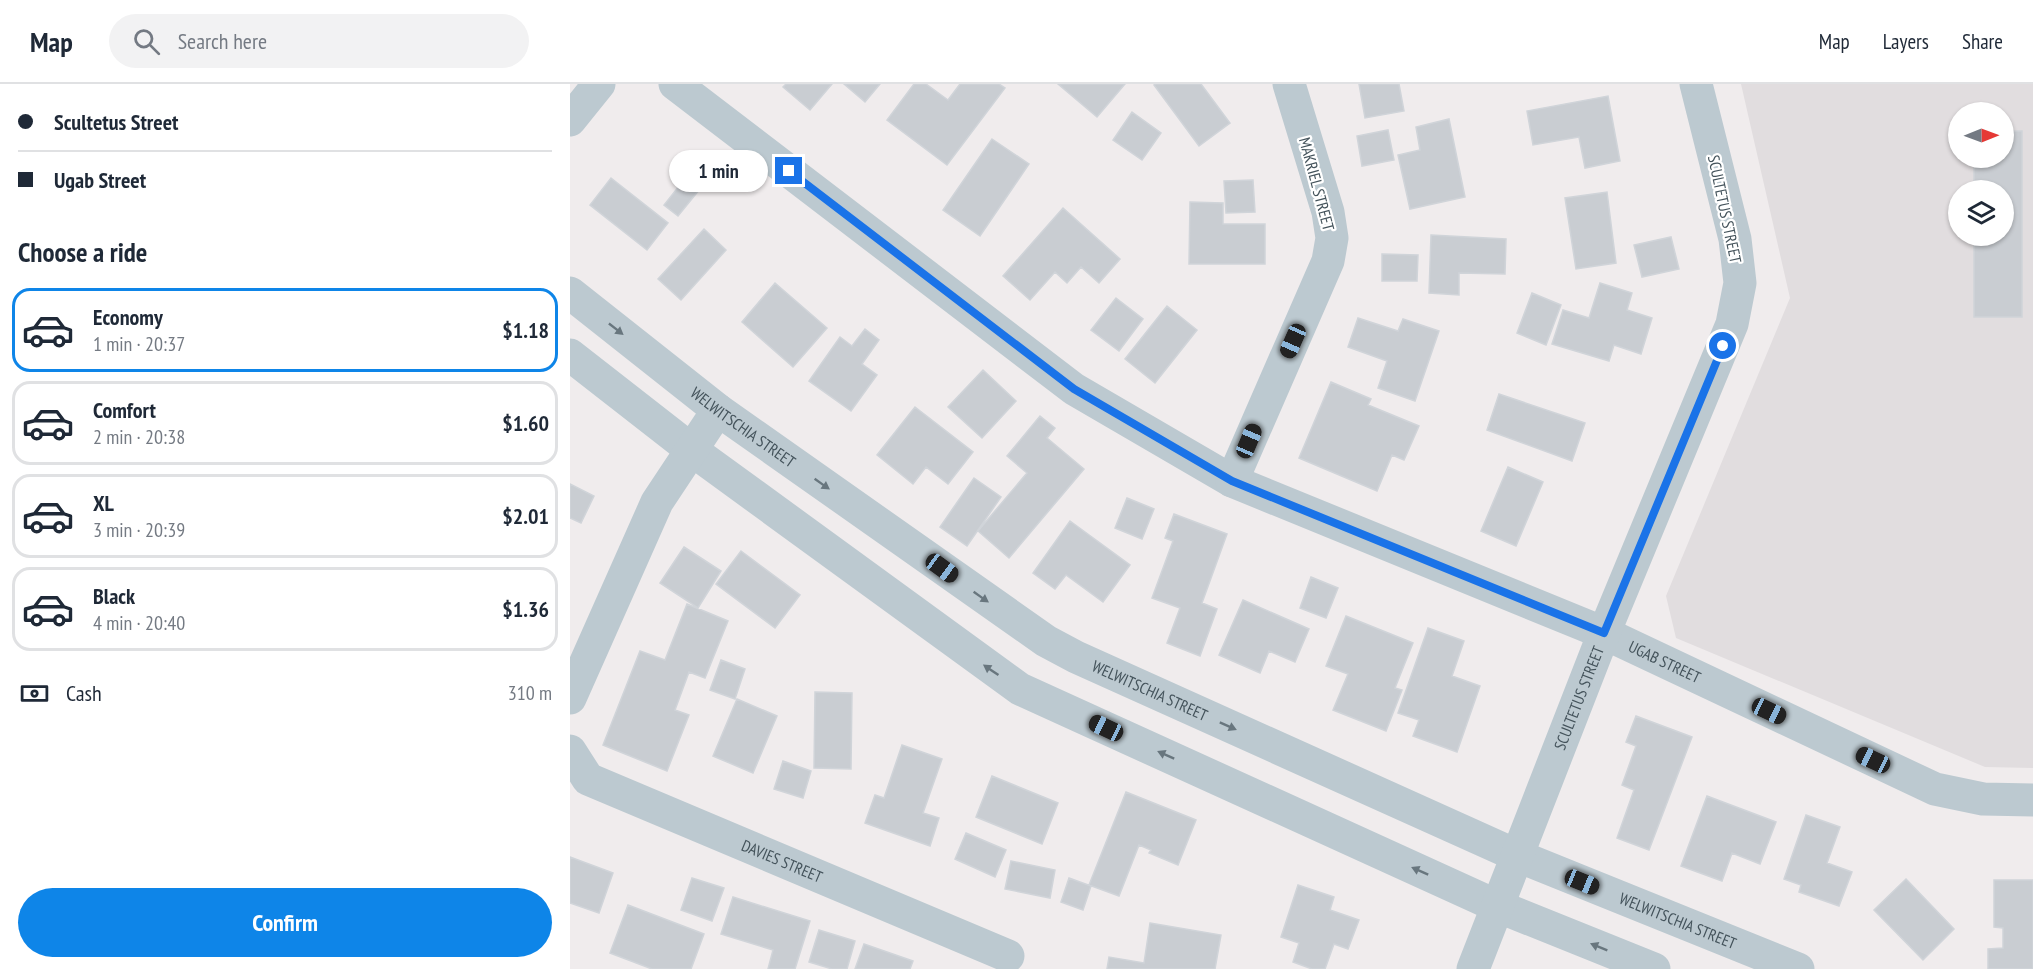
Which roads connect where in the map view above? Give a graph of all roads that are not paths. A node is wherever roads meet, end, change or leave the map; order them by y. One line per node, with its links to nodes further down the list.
1 (599, 84): 5 (street)
2 (675, 84): 10 (street, UGAB STREET)
3 (1289, 84): 10 (street, MAKRIEL STREET)
4 (1696, 84): 11 (street, SCULTETUS STREET)
5 (570, 120)
6 (570, 292): 8 (street, WELWITSCHIA STREET, one-way to 8)
7 (570, 355): 9 (street)
8 (718, 410): 9 (street); 15 (street, WELWITSCHIA STREET, one-way to 15)
9 (693, 451): 12 (street); 16 (street, one-way to 9)
10 (1232, 481): 11 (street, UGAB STREET)
11 (1604, 633): 14 (street, UGAB STREET); 15 (street, SCULTETUS STREET)
12 (570, 698)
13 (570, 751): 17 (street, DAVIES STREET)
14 (2033, 800)
15 (1518, 856): 16 (street, SCULTETUS STREET); 20 (street, WELWITSCHIA STREET)
16 (1497, 906): 18 (street, SCULTETUS STREET); 19 (street, one-way to 16)
17 (1008, 956)
18 (1473, 969)
19 (1654, 969)
20 (1798, 969)

